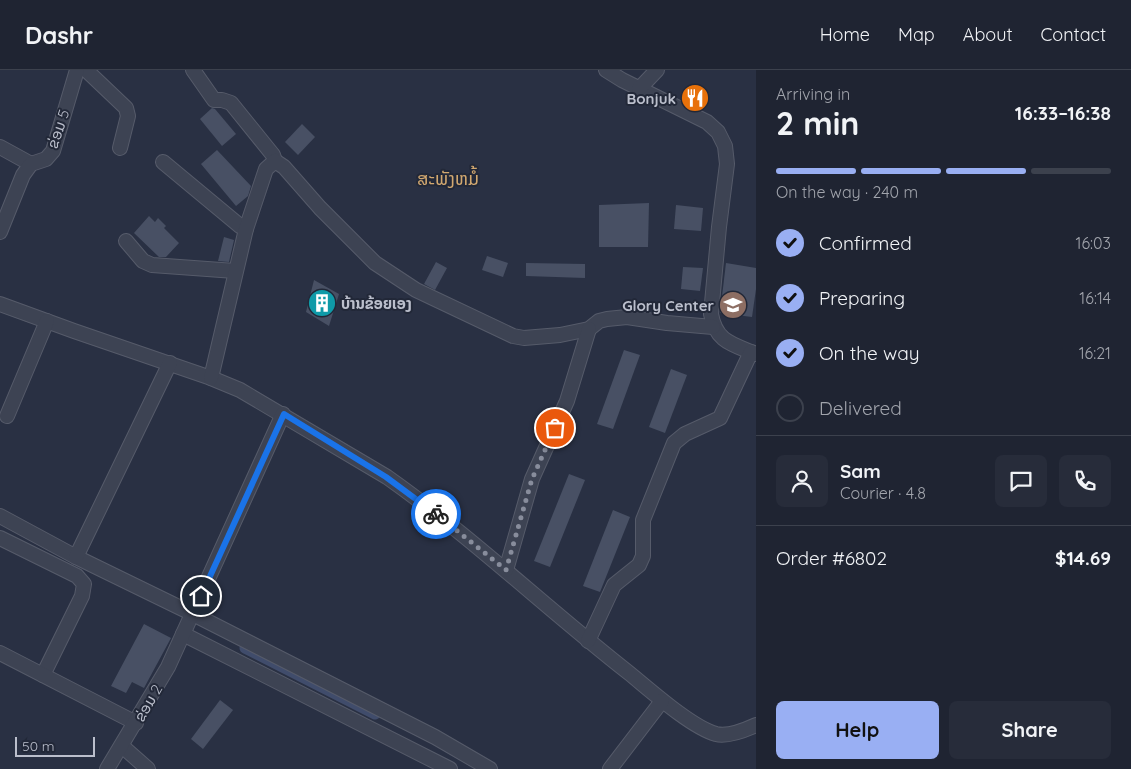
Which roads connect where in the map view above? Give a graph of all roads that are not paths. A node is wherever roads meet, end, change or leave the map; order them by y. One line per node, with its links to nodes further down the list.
1 (77, 70): 11 (street, ຂ່ອມ 5)
2 (86, 70): 8 (street)
3 (193, 70): 9 (street)
4 (606, 70): 6 (street)
5 (657, 70): 6 (street)
6 (640, 89): 18 (street)
7 (0, 147): 11 (street)
8 (120, 148)
9 (275, 161): 12 (street); 19 (street)
10 (162, 162): 12 (street)
11 (31, 164): 13 (street, ຂ່ອມ 5)
12 (246, 229): 15 (street)
13 (0, 232)
14 (126, 242): 15 (street)
15 (235, 271): 22 (street)
16 (0, 304): 17 (street)
17 (47, 321): 21 (street); 24 (street)
18 (713, 327): 19 (street); 20 (street)
19 (589, 328): 28 (street)
20 (754, 353): 31 (street)
21 (170, 364): 22 (street); 27 (street)
22 (212, 378): 23 (street)
23 (284, 414): 28 (street); 29 (street, ຂ່ອມ 2)
24 (7, 416)
25 (0, 516): 27 (street)
26 (0, 538): 33 (street)
27 (76, 557): 29 (street)
28 (506, 570): 31 (street)
29 (193, 614): 30 (street, ຂ່ອມ 2); 41 (street)
30 (183, 634): 35 (street, ຂ່ອມ 2); 40 (street)
31 (588, 641): 34 (street)
32 (0, 653): 33 (street)
33 (43, 675): 35 (street)
34 (662, 701): 36 (street); 42 (street)
35 (136, 724): 37 (street, ຂ່ອມ 2)
36 (756, 725)
37 (122, 746): 38 (street, ຂ່ອມ 2); 39 (street)
38 (108, 769)
39 (148, 769)
40 (450, 769)
41 (490, 769)
42 (610, 769)

